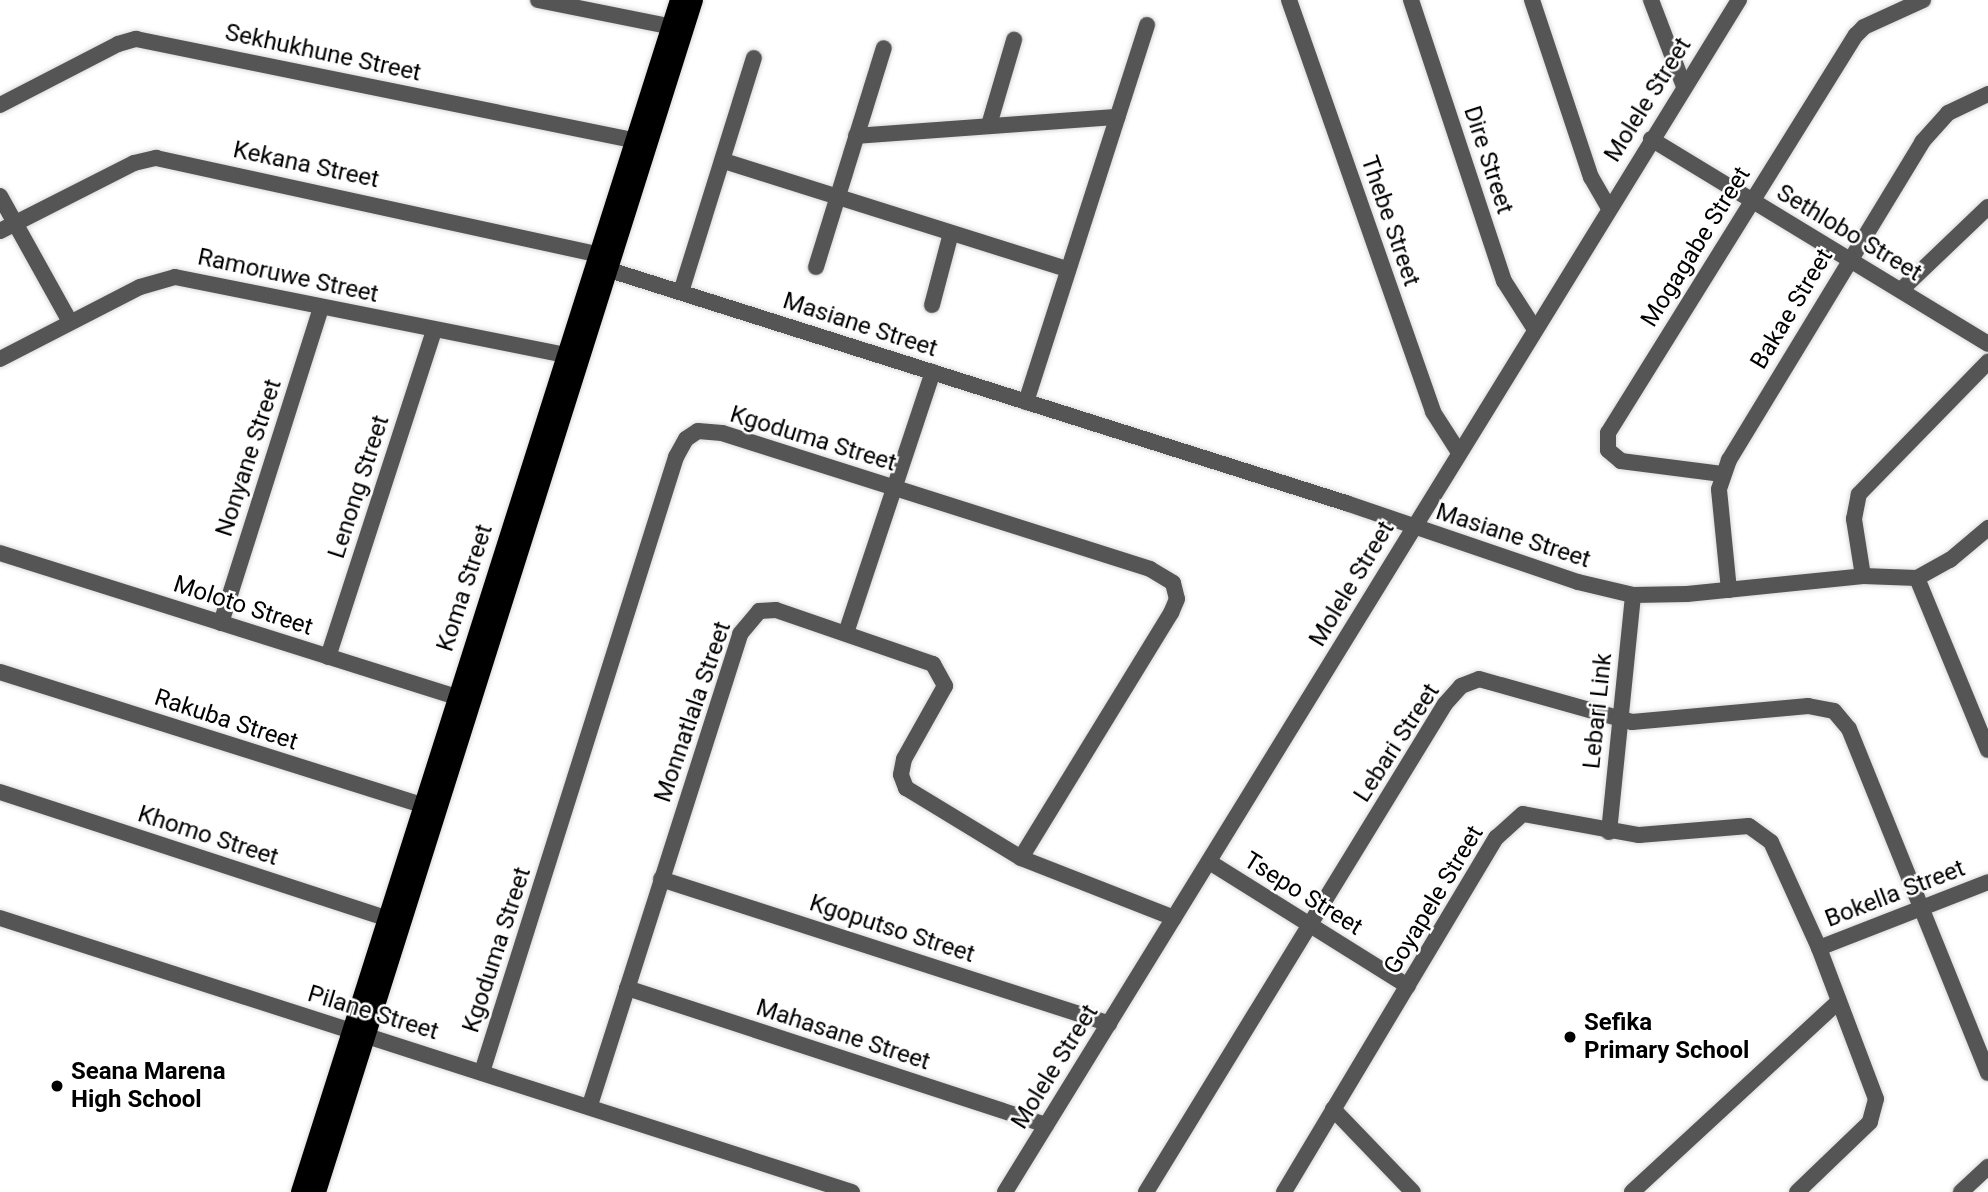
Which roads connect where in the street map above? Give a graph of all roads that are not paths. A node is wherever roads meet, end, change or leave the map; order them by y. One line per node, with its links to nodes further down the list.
1 (538, 0): 11 (street)
2 (679, 0): 11 (main road, Koma Street)
3 (694, 0): 11 (main road, Koma Street)
4 (1289, 0): 48 (street, Thebe Street)
5 (1411, 0): 40 (street, Dire Street)
6 (1532, 0): 27 (street)
7 (1651, 0): 15 (street)
8 (1739, 0): 15 (street, Molele Street)
9 (1923, 0): 26 (street, Mogagabe Street)
10 (1147, 25): 18 (street)
11 (678, 28): 22 (main road, Koma Street)
12 (1014, 40): 19 (street)
13 (884, 48): 20 (street, Masiane Street)
14 (754, 58): 23 (street)
15 (1684, 84): 21 (street, Molele Street)
16 (1988, 94): 31 (street, Bakae Street)
17 (0, 105): 22 (street, Sekhukhune Street)
18 (1117, 117): 19 (street); 34 (street)
19 (989, 125): 20 (street)
20 (856, 136): 25 (street, Masiane Street)
21 (1651, 139): 26 (street, Sethlobo Street); 27 (street, Molele Street)
22 (641, 142): 32 (main road, Koma Street)
23 (724, 161): 25 (street); 36 (street)
24 (0, 196): 29 (street)
25 (836, 197): 30 (street); 33 (street, Masiane Street)
26 (1751, 201): 31 (street, Sethlobo Street); 49 (street, Mogagabe Street)
27 (1608, 206): 40 (street, Molele Street)
28 (1988, 206): 35 (street)
29 (7, 228): 32 (street, Kekana Street); 39 (street)
30 (951, 233): 34 (street); 37 (street)
31 (1848, 260): 35 (street, Sethlobo Street); 49 (street, Bakae Street)
32 (604, 262): 36 (street, Masiane Street); 43 (main road, Koma Street)
33 (816, 267)
34 (1067, 269): 47 (street)
35 (1901, 290): 42 (street, Sethlobo Street)
36 (681, 292): 46 (street, Masiane Street)
37 (932, 305)
38 (321, 307): 39 (street, Ramoruwe Street); 41 (street, Ramoruwe Street); 58 (street, Nonyane Street)
39 (70, 322): 44 (street, Ramoruwe Street)
40 (1534, 328): 48 (street, Molele Street)
41 (434, 330): 43 (street, Ramoruwe Street); 60 (street, Lenong Street)
42 (1988, 344)
43 (574, 357): 62 (main road, Koma Street)
44 (0, 359)
45 (1988, 362): 54 (street)
46 (933, 372): 47 (street, Masiane Street); 50 (street)
47 (1026, 401): 51 (street, Masiane Street)
48 (1458, 451): 51 (street, Molele Street)
49 (1722, 474): 56 (street, Bakae Street)
50 (893, 488): 59 (street); 68 (street, Kgoduma Street); 83 (street, Kgoduma Street)
51 (1413, 528): 57 (street, Masiane Street); 69 (street, Molele Street)
52 (1988, 528): 55 (street)
53 (0, 553): 58 (street, Moloto Street)
54 (1863, 576): 55 (street, Masiane Street); 56 (street, Masiane Street)
55 (1917, 578): 64 (street)
56 (1729, 590): 57 (street, Masiane Street)
57 (1633, 595): 63 (street, Lebari Link)
58 (221, 623): 60 (street, Moloto Street)
59 (846, 633): 68 (street, Monnatlala Street); 70 (street, Monnatlala Street)
60 (328, 657): 62 (street, Moloto Street)
61 (0, 672): 66 (street, Rakuba Street)
62 (464, 700): 66 (main road, Koma Street)
63 (1619, 720): 67 (street, Lebari Link); 72 (street, Lebari Street); 76 (street, Lebari Street)
64 (1988, 750)
65 (0, 792): 75 (street, Khomo Street)
66 (431, 808): 75 (main road, Koma Street)
67 (1609, 832): 77 (street, Goyapele Street); 78 (street, Goyapele Street)
68 (1021, 858): 74 (street, Monnatlala Street)
69 (1210, 863): 74 (street, Molele Street); 76 (street, Tsepo Street)
70 (661, 878): 79 (street, Monnatlala Street); 81 (street, Kgoputso Street)
71 (1988, 882): 72 (street, Bokella Street)
72 (1923, 907): 77 (street, Bokella Street); 84 (street, Lebari Street)
73 (0, 918): 82 (street, Pilane Street)
74 (1174, 918): 81 (street, Molele Street)
75 (395, 922): 82 (main road, Koma Street)
76 (1310, 926): 78 (street, Tsepo Street); 93 (street, Lebari Street)
77 (1819, 948): 80 (street, Goyapele Street)
78 (1408, 986): 86 (street, Goyapele Street)
79 (627, 988): 85 (street, Monnatlala Street); 87 (street, Mahasane Street)
80 (1838, 1002): 96 (street); 97 (street, Goyapele Street)
81 (1109, 1024): 87 (street, Molele Street)
82 (359, 1033): 83 (street, Pilane Street); 89 (main road, Koma Street); 90 (main road, Koma Street)
83 (482, 1072): 85 (street, Pilane Street)
84 (1988, 1073)
85 (590, 1105): 91 (street, Pilane Street)
86 (1333, 1109): 94 (street, Goyapele Street); 95 (street)
87 (1046, 1125): 92 (street, Molele Street)
88 (1988, 1167): 98 (street)
89 (300, 1192)
90 (317, 1192)
91 (852, 1192)
92 (1006, 1192)
93 (1146, 1192)
94 (1284, 1192)
95 (1413, 1192)
96 (1632, 1192)
97 (1797, 1192)
98 (1961, 1192)

